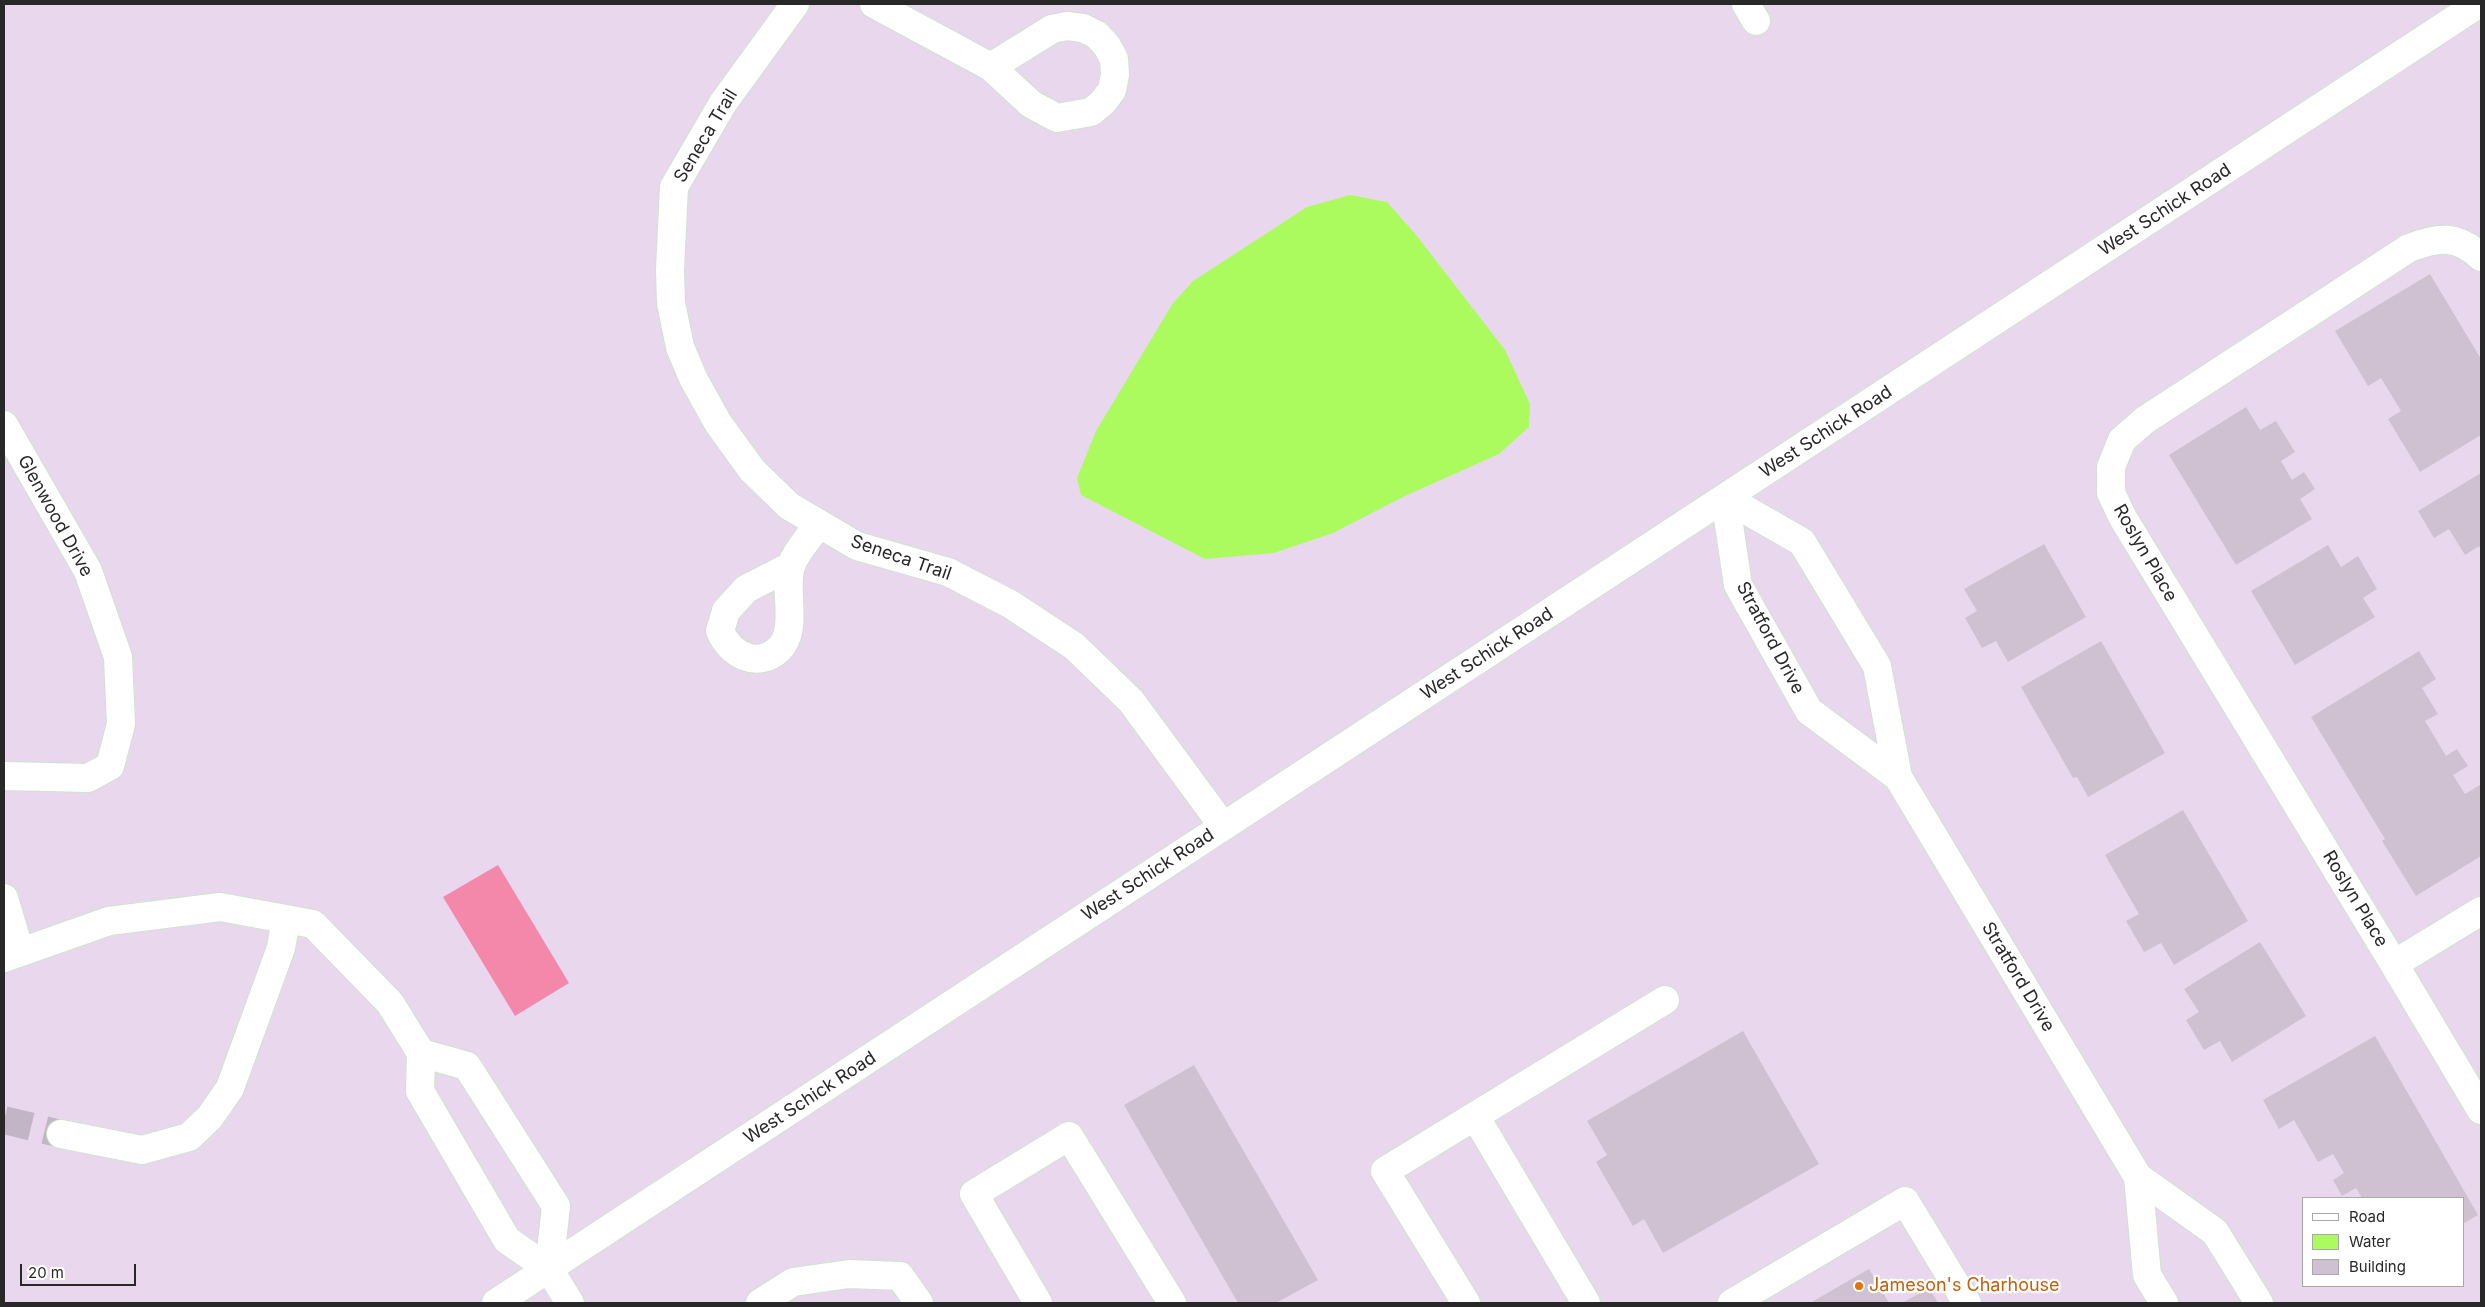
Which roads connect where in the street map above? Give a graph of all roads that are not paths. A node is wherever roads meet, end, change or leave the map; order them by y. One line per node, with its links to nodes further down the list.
1 (795, 4): 8 (street, Seneca Trail)
2 (874, 4): 4 (street)
3 (2478, 4): 7 (street, West Schick Road)
4 (991, 67)
5 (2481, 257): 17 (street, Roslyn Place)
6 (4, 425): 10 (street, Glenwood Drive)
7 (1725, 498): 11 (street, Stratford Drive); 11 (street, Stratford Drive); 12 (street, West Schick Road)
8 (818, 524): 9 (street); 12 (street, Seneca Trail)
9 (791, 566)
10 (4, 776)
11 (1898, 776): 23 (street, Stratford Drive)
12 (1223, 826): 24 (street, West Schick Road)
13 (4, 898): 16 (street)
14 (2481, 911): 17 (street, Roslyn Place)
15 (286, 919): 16 (street); 19 (street); 22 (street)
16 (12, 955)
17 (2394, 964): 20 (street, Roslyn Place)
18 (1665, 1000): 21 (street)
19 (421, 1053): 24 (street); 24 (street)
20 (2481, 1110)
21 (1476, 1116): 31 (street); 32 (street)
22 (61, 1134)
23 (2138, 1177): 35 (street, Stratford Drive); 36 (street, Stratford Drive)
24 (548, 1269): 25 (street, West Schick Road); 26 (street)
25 (496, 1303)
26 (570, 1303)
27 (760, 1303): 28 (street)
28 (918, 1303)
29 (1038, 1303): 30 (street)
30 (1172, 1303)
31 (1466, 1303)
32 (1586, 1303)
33 (1732, 1303): 34 (street)
34 (1967, 1303)
35 (2164, 1303)
36 (2259, 1303)

